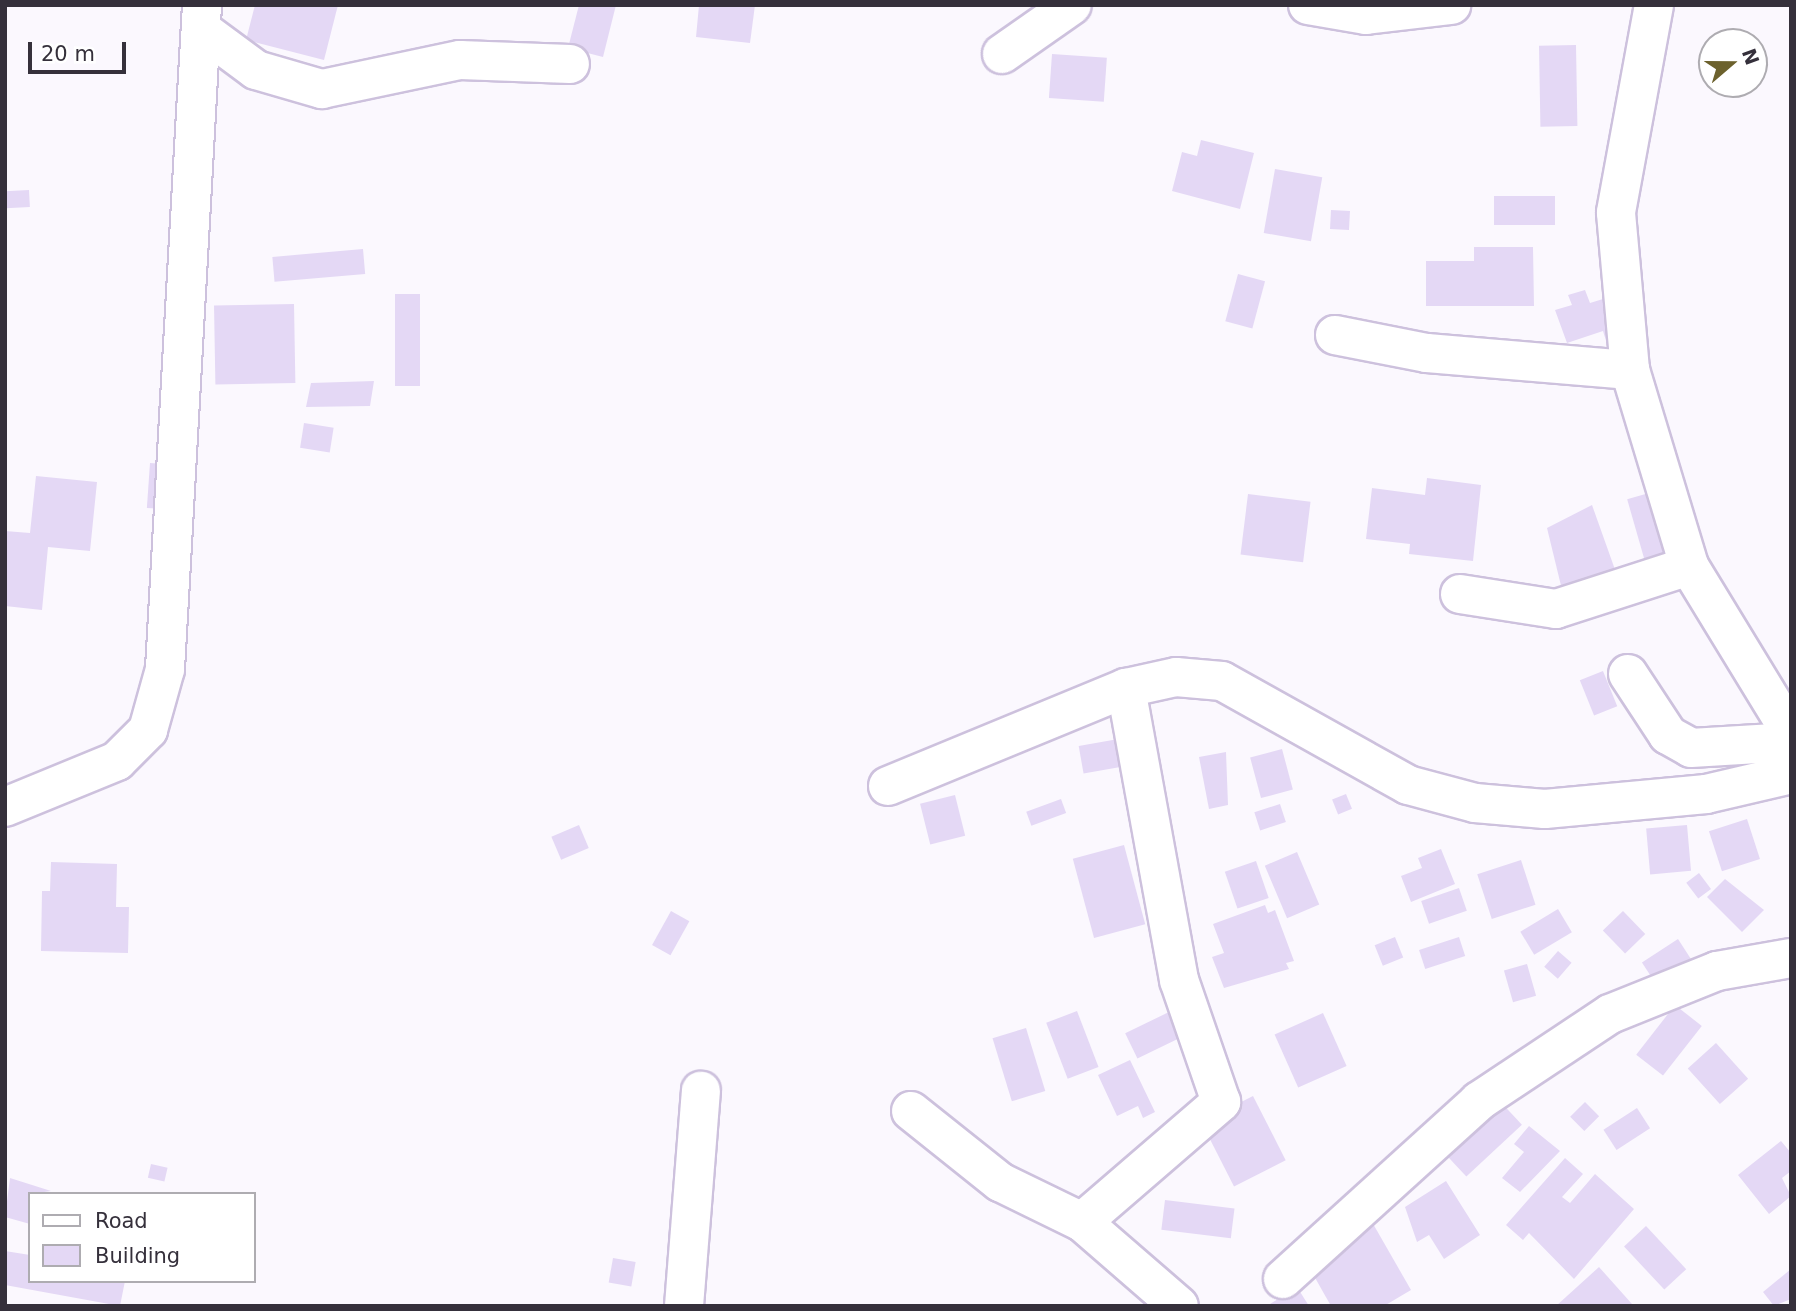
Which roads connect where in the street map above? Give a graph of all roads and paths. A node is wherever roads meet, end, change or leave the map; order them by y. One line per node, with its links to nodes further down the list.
1 (1072, 5): 6 (street)
2 (1308, 5): 3 (street)
3 (1451, 5)
4 (1654, 5): 9 (street)
5 (202, 18): 7 (street); 18 (street)
6 (1002, 54)
7 (570, 64)
8 (1335, 335): 9 (street)
9 (1630, 370): 10 (street)
10 (1689, 566): 11 (street); 14 (street)
11 (1460, 593)
12 (1628, 674): 15 (street)
13 (1126, 688): 16 (street); 17 (street); 22 (street)
14 (1791, 733)
15 (1791, 742)
16 (1791, 774)
17 (888, 786)
18 (5, 807)
19 (1791, 958): 23 (street)
20 (701, 1091): 25 (street)
21 (911, 1111): 22 (street)
22 (1082, 1222): 24 (street)
23 (1283, 1279)
24 (1168, 1300)
25 (684, 1306)

